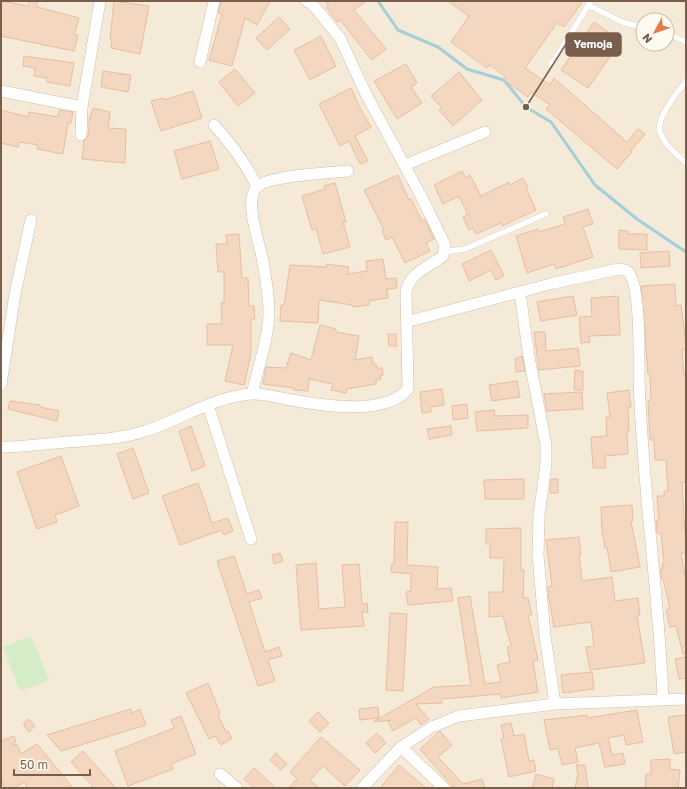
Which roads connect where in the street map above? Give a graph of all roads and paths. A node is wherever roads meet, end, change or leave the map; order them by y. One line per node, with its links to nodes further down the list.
1 (214, 1): 8 (street)
2 (307, 1): 17 (street)
3 (97, 2): 12 (street)
4 (589, 3): 5 (lane); 9 (lane)
5 (635, 25)
6 (675, 37): 7 (lane)
7 (686, 42)
8 (200, 62)
9 (551, 65)
10 (686, 81): 16 (lane)
11 (1, 91): 12 (street)
12 (82, 107): 15 (street)
13 (214, 125): 19 (street)
14 (485, 132): 17 (street)
15 (81, 135)
16 (686, 163)
17 (405, 166): 22 (street)
18 (348, 171): 19 (street)
19 (257, 186): 26 (street)
20 (546, 214): 22 (lane)
21 (31, 220): 25 (street)
22 (445, 252): 24 (street)
23 (520, 293): 24 (street); 30 (street); 32 (street)
24 (406, 322): 26 (street)
25 (1, 384)
26 (252, 394): 27 (street)
27 (208, 405): 28 (street); 29 (street)
28 (1, 447)
29 (251, 539)
30 (663, 699): 31 (street); 32 (street)
31 (686, 699)
32 (555, 704): 33 (street)
33 (401, 747): 36 (street); 37 (street)
34 (220, 774): 35 (street)
35 (237, 788)
36 (362, 788)
37 (444, 788)

